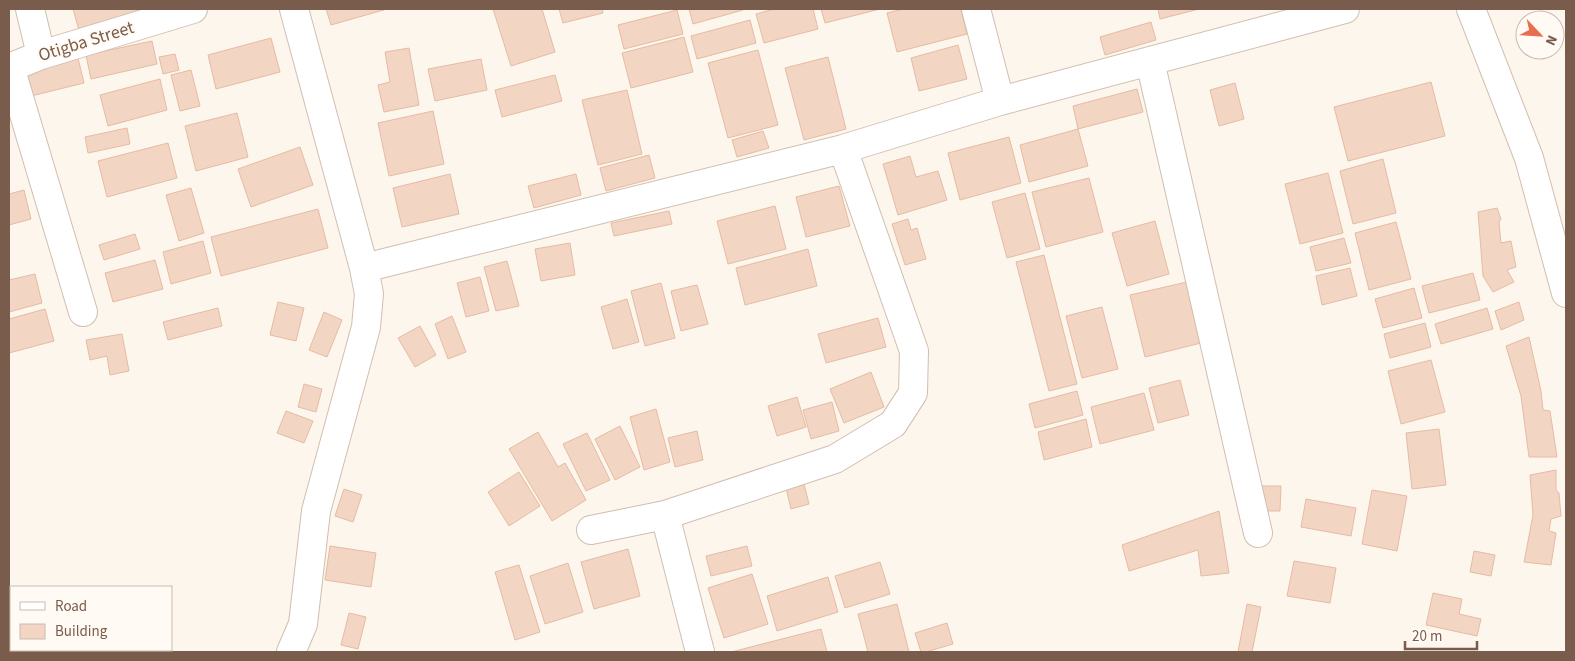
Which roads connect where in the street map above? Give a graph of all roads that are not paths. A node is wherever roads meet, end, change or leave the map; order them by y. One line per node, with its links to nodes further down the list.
1 (30, 9): 7 (street)
2 (193, 9): 7 (street, Otigba Street)
3 (294, 9): 12 (street)
4 (976, 9): 10 (street)
5 (1345, 9): 8 (street)
6 (1471, 9): 13 (street)
7 (40, 55): 9 (street, Otigba Street)
8 (1150, 61): 10 (street); 17 (street)
9 (10, 68): 14 (street)
10 (1000, 101): 11 (street)
11 (843, 150): 12 (street); 15 (street)
12 (364, 268): 18 (street)
13 (1566, 293)
14 (83, 312)
15 (665, 514): 16 (street); 19 (street)
16 (591, 530)
17 (1258, 533)
18 (291, 652)
19 (700, 652)

